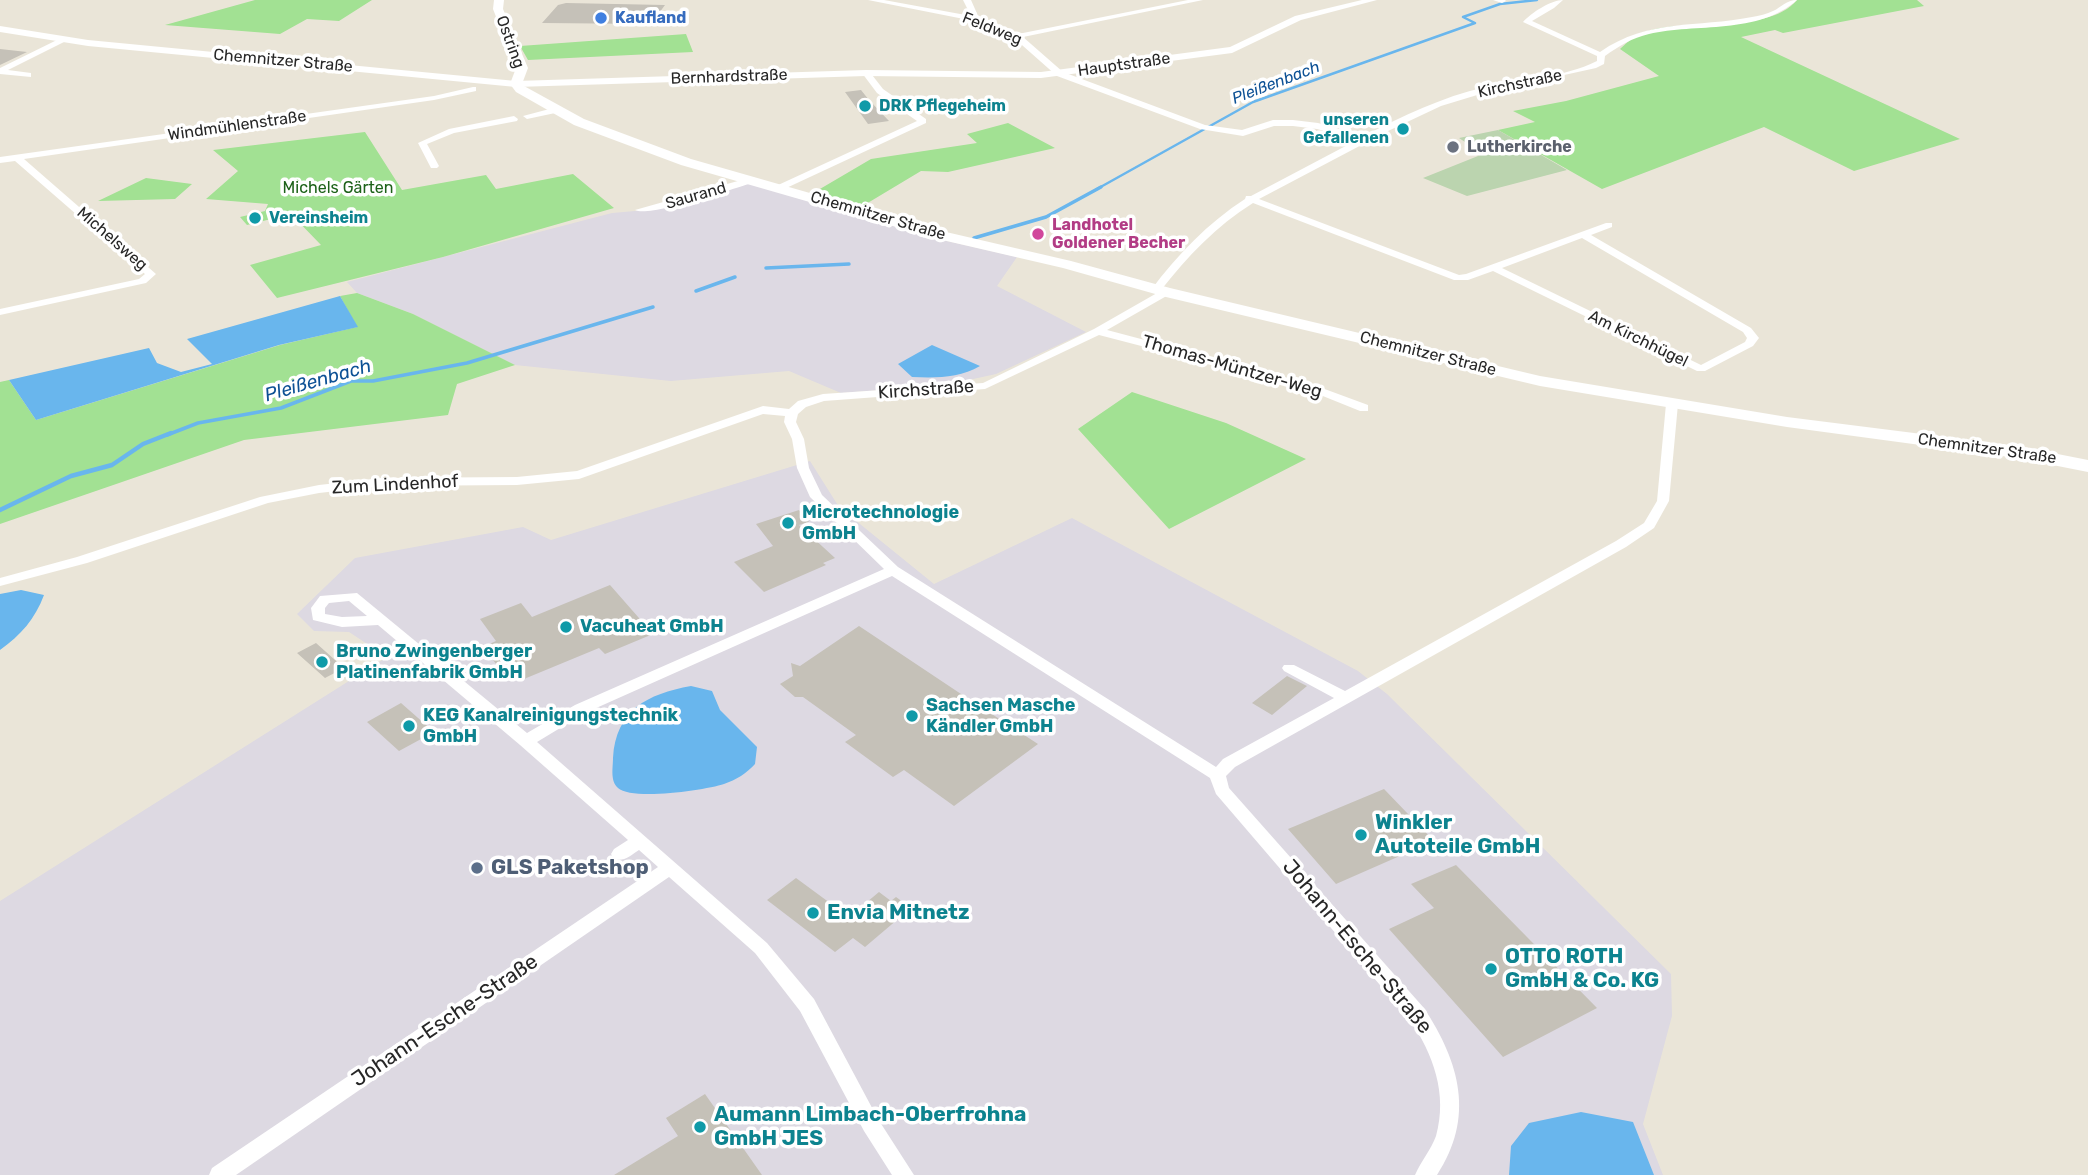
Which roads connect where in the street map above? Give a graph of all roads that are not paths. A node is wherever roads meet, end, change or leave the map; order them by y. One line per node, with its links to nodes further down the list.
1 (499, 0): 17 (main road, Ostring)
2 (872, 0): 8 (street, Feldweg)
3 (967, 0): 8 (street)
4 (1199, 0): 10 (street)
5 (1373, 0): 15 (street, Hauptstraße)
6 (1559, 0): 12 (street)
7 (1793, 0): 12 (street, Kirchstraße)
8 (976, 19): 10 (street, Feldweg)
9 (0, 29): 11 (street, Chemnitzer Straße)
10 (1017, 36): 15 (street, Feldweg)
11 (64, 40): 13 (street); 17 (street, Chemnitzer Straße)
12 (1601, 55): 24 (street, Kirchstraße)
13 (0, 71): 16 (street)
14 (866, 73): 15 (street, Hauptstraße); 18 (street, Bernhardstraße); 29 (street, Chemnitzer Straße)
15 (1060, 74): 24 (street)
16 (28, 75)
17 (516, 83): 18 (street, Bernhardstraße); 20 (main road, Chemnitzer Straße)
18 (567, 83): 20 (street)
19 (473, 89): 25 (street, Windmühlenstraße)
20 (539, 100): 21 (main road, Chemnitzer Straße)
21 (557, 110): 22 (street); 28 (main road, Chemnitzer Straße)
22 (527, 116)
23 (514, 118): 27 (street)
24 (1364, 139): 30 (street, Kirchstraße)
25 (16, 157): 26 (street, Windmühlenstraße); 36 (street, Michelsweg)
26 (0, 160)
27 (433, 166)
28 (752, 180): 29 (main road, Chemnitzer Straße); 31 (street, Saurand)
29 (779, 188): 35 (main road, Chemnitzer Straße)
30 (1249, 198): 34 (street); 35 (street, Kirchstraße)
31 (640, 210)
32 (1609, 225): 33 (street)
33 (1583, 235): 34 (street); 34 (street, Am Kirchhügel)
34 (1492, 267)
35 (1161, 291): 37 (street, Kirchstraße); 38 (main road, Chemnitzer Straße)
36 (0, 312)
37 (1098, 331): 39 (street, Thomas-Müntzer-Weg); 40 (street, Kirchstraße)
38 (1672, 404): 41 (main road, Chemnitzer Straße); 48 (street)
39 (1364, 408)
40 (792, 413): 42 (street, Johann-Esche-Straße); 43 (street, Zum Lindenhof)
41 (2088, 466)
42 (893, 570): 45 (street, Johann-Esche-Straße); 49 (street)
43 (0, 582)
44 (382, 620): 49 (street)
45 (1015, 646): 46 (street); 50 (street, Johann-Esche-Straße)
46 (1000, 656)
47 (1289, 668): 48 (street)
48 (1346, 698): 50 (street)
49 (526, 741): 51 (street)
50 (1217, 775): 56 (street, Johann-Esche-Straße)
51 (640, 841): 52 (street); 53 (street)
52 (620, 854)
53 (671, 867): 54 (street, Johann-Esche-Straße); 55 (street)
54 (219, 1175)
55 (904, 1175)
56 (1425, 1175)

